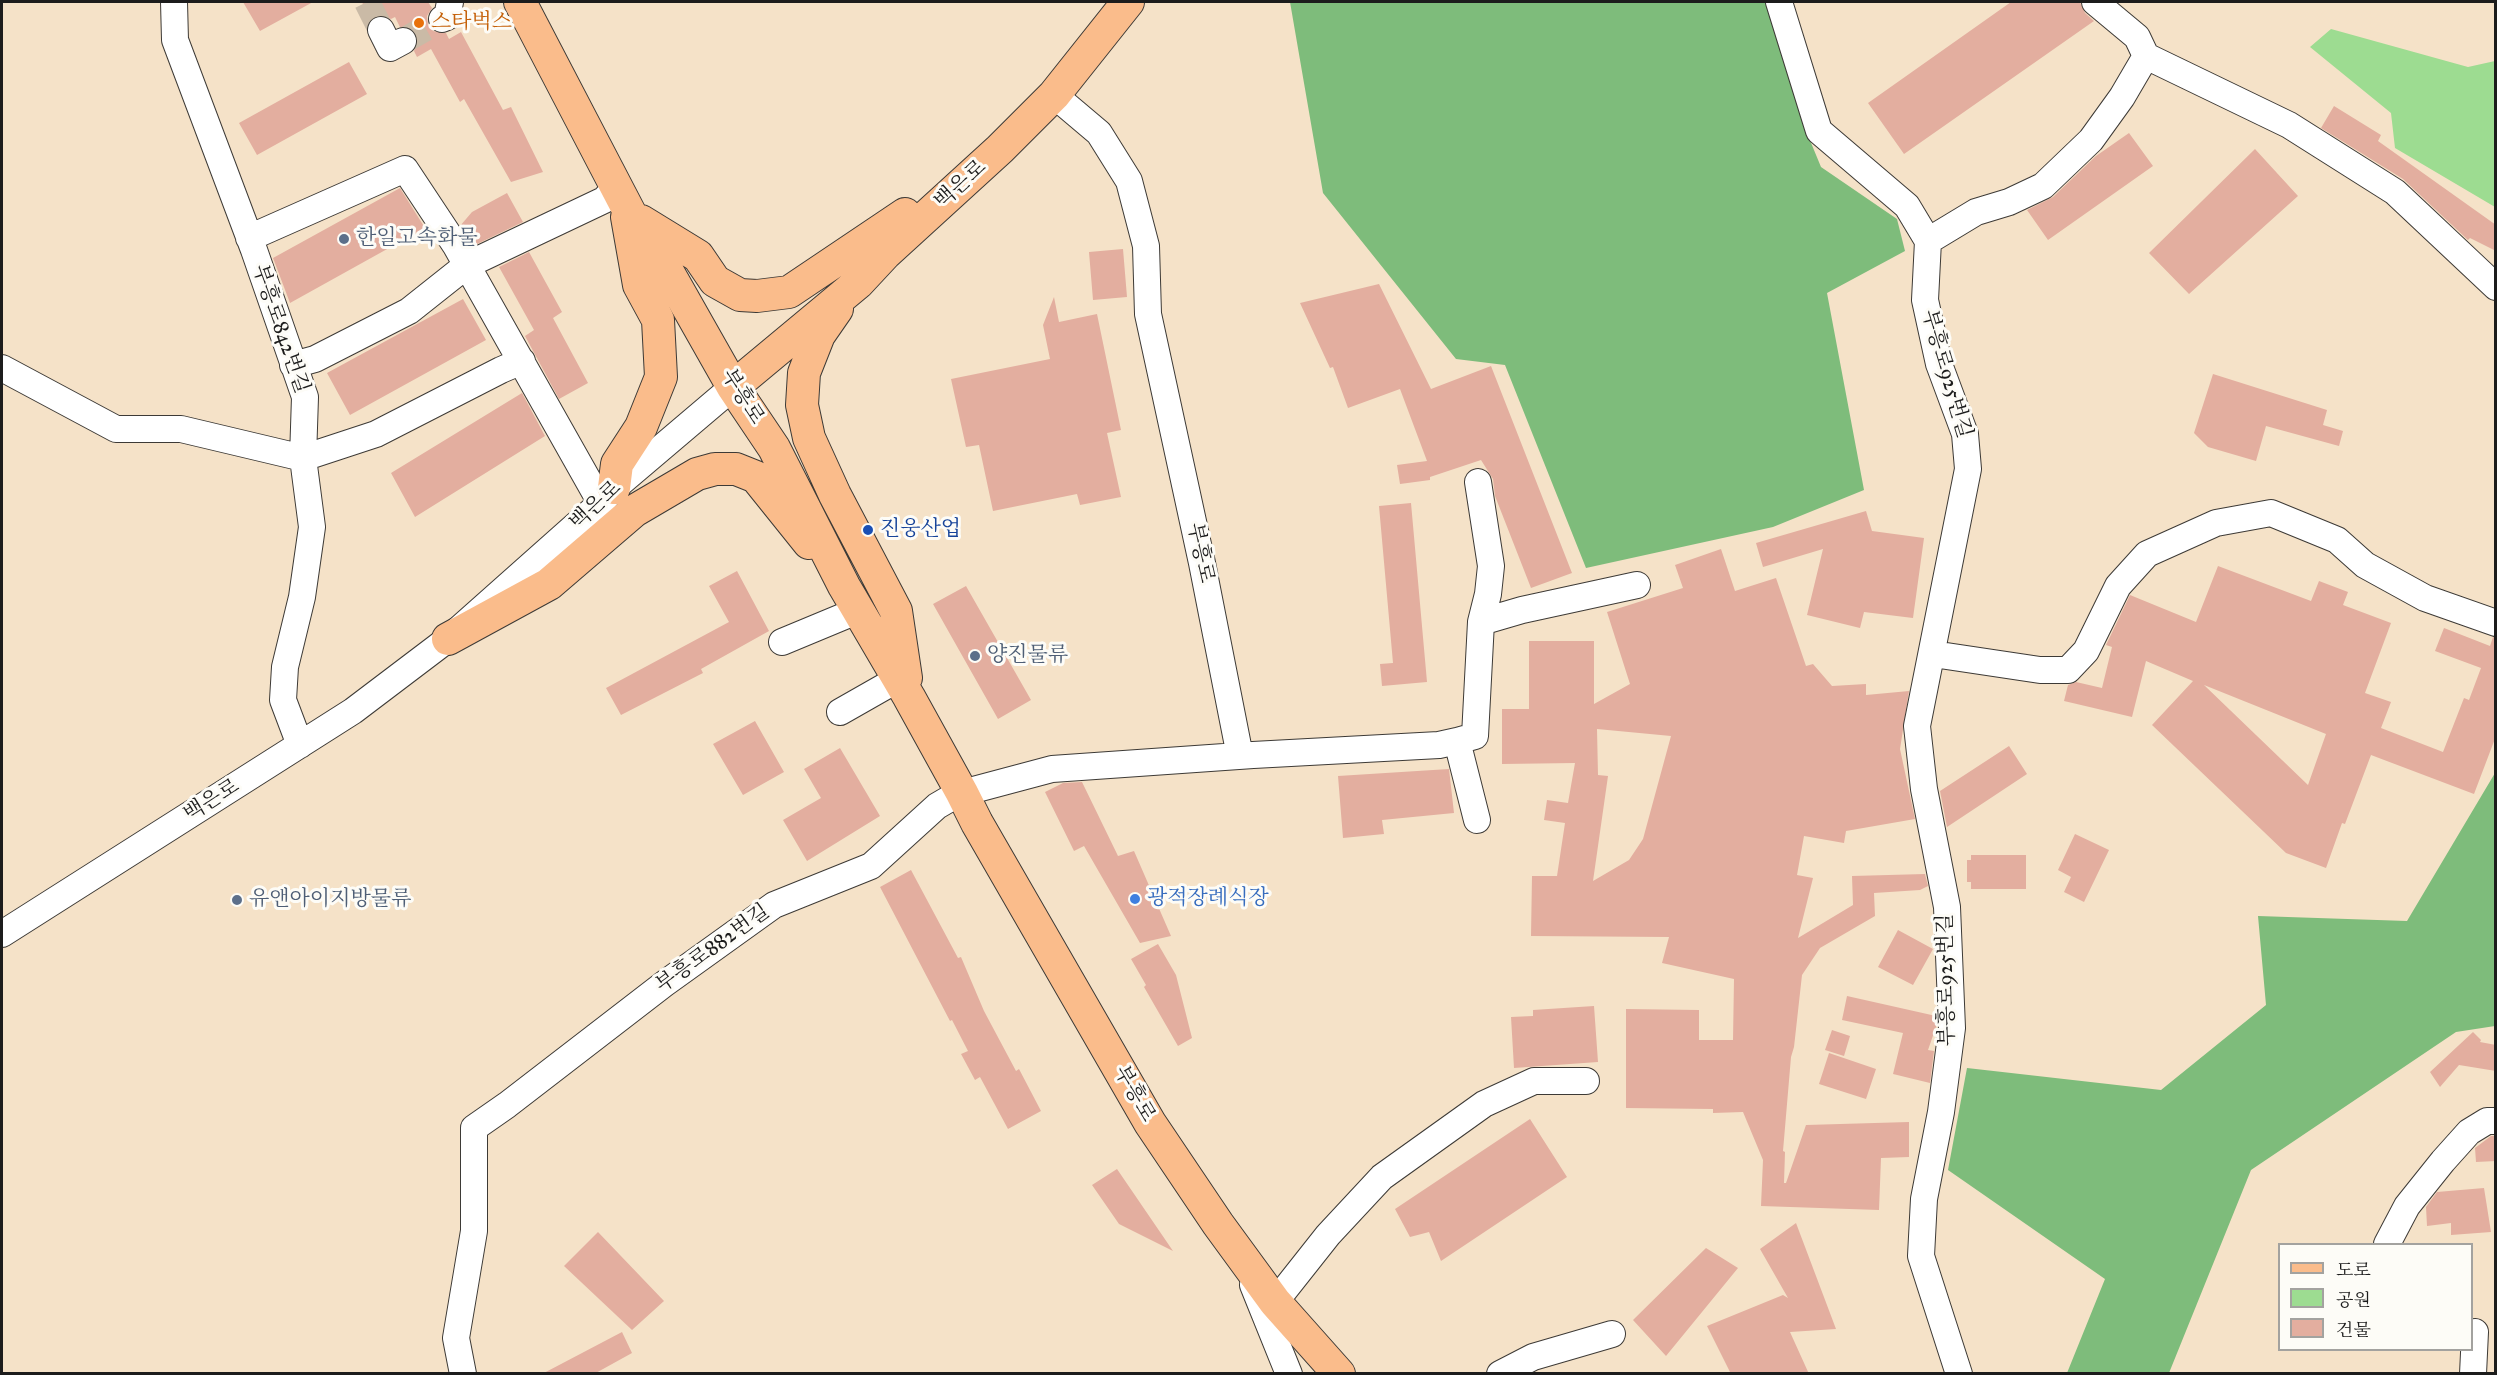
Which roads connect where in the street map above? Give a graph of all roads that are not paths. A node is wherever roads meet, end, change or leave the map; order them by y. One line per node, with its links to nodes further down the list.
1 (174, 2): 10 (street, 부흥로842번길)
2 (520, 2): 9 (main road, 부흥로)
3 (1128, 2): 7 (main road, 백은로)
4 (1779, 2): 11 (street)
5 (2095, 2): 6 (street)
6 (2146, 56): 11 (street); 14 (street)
7 (1054, 95): 8 (main road, 백은로); 35 (street, 부흥로)
8 (1000, 149): 9 (main road); 13 (main road, 백은로)
9 (623, 200): 12 (street); 18 (main road, 부흥로); 22 (main road)
10 (249, 238): 12 (street); 16 (street, 부흥로842번길)
11 (1928, 242): 30 (street, 부흥로925번길)
12 (467, 265): 15 (street); 16 (street)
13 (858, 283): 18 (main road, 백은로); 23 (main road)
14 (2496, 287)
15 (522, 362): 20 (street); 22 (street)
16 (294, 365): 20 (street, 부흥로842번길)
17 (2, 368): 20 (street)
18 (733, 387): 19 (main road, 부흥로); 22 (street, 백은로)
19 (774, 448): 23 (main road); 25 (main road, 부흥로)
20 (303, 458): 34 (street, 부흥로842번길)
21 (1478, 482): 26 (street)
22 (608, 495): 28 (street, 백은로)
23 (835, 495): 31 (main road)
24 (1637, 585): 26 (street)
25 (852, 598): 28 (main road); 29 (street); 31 (main road, 부흥로)
26 (1481, 622): 33 (street)
27 (2496, 623): 30 (street)
28 (448, 639): 34 (street, 백은로)
29 (782, 642)
30 (1933, 654): 50 (street, 부흥로925번길)
31 (904, 688): 32 (street); 36 (main road, 부흥로)
32 (840, 712)
33 (1457, 741): 35 (street); 37 (street)
34 (300, 745): 38 (street, 백은로)
35 (1240, 756): 36 (street)
36 (963, 793): 42 (main road, 부흥로); 46 (street, 부흥로882번길)
37 (1477, 820)
38 (2, 934)
39 (1586, 1081): 43 (street)
40 (2496, 1121): 41 (street)
41 (2388, 1243)
42 (1240, 1254): 43 (main road, 부흥로); 47 (street)
43 (1275, 1302): 48 (main road, 부흥로)
44 (2481, 1331): 51 (street)
45 (1612, 1334): 49 (street)
46 (463, 1374)
47 (1289, 1374)
48 (1339, 1374)
49 (1500, 1374)
50 (1959, 1374)
51 (2473, 1374)

